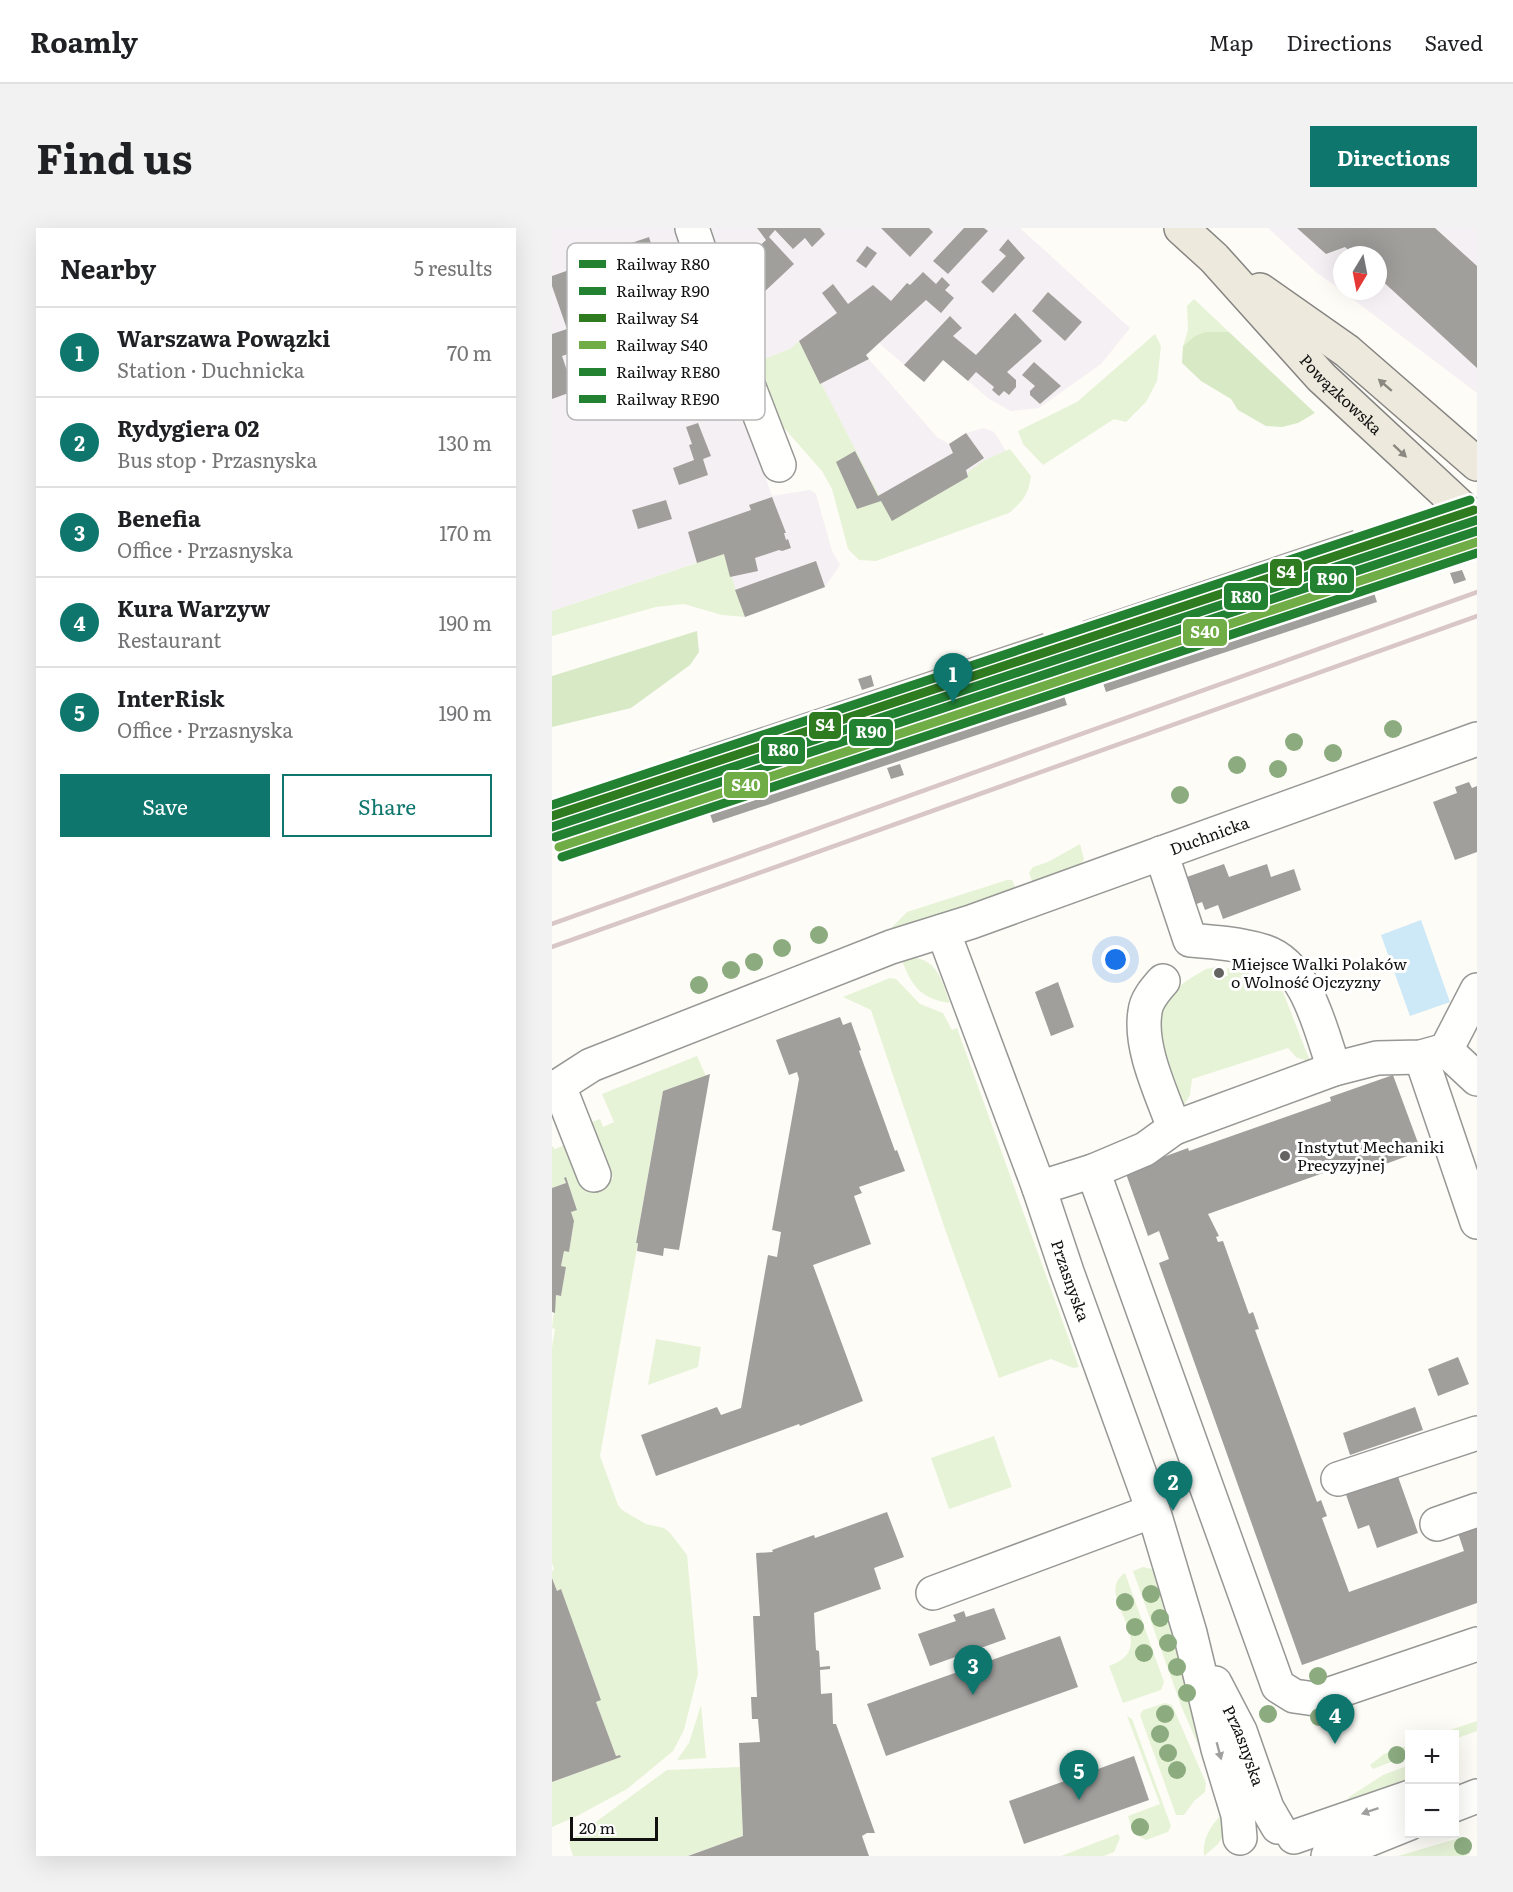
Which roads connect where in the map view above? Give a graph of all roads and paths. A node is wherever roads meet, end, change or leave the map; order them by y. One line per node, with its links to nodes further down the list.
1 (692, 228): 3 (street)
2 (1181, 228): 4 (main road, Powązkowska)
3 (697, 243)
4 (1214, 258): 6 (main road, Powązkowska, one-way to 4); 8 (main road, Powązkowska, one-way to 8)
5 (762, 420): 7 (street)
6 (1477, 464)
7 (779, 465)
8 (1468, 514)
9 (1477, 739): 10 (street, Duchnicka)
10 (1161, 853): 11 (street, Duchnicka); 15 (street)
11 (943, 931): 17 (street, Duchnicka); 21 (street, Przasnyska)
12 (1163, 981): 18 (street)
13 (1477, 990): 14 (street)
14 (1434, 1054): 15 (street); 16 (street); 22 (street)
15 (1334, 1069): 18 (street)
16 (1477, 1079)
17 (555, 1088): 20 (street)
18 (1174, 1128): 19 (street)
19 (1093, 1171): 21 (street); 30 (street)
20 (594, 1175)
21 (1039, 1188): 26 (street, Przasnyska)
22 (1477, 1222)
23 (1477, 1433): 24 (street)
24 (1338, 1479)
25 (1477, 1510): 27 (street)
26 (1153, 1511): 28 (street); 29 (street, Przasnyska)
27 (1437, 1524)
28 (933, 1593)
29 (1190, 1633): 37 (street, Przasnyska); 38 (street, Przasnyska, one-way to 38)
30 (1477, 1644)
31 (1477, 1773): 32 (street)
32 (1459, 1780)
33 (1477, 1796): 35 (street)
34 (1405, 1799): 37 (street, one-way to 37)
35 (1459, 1803)
36 (1405, 1825): 39 (street)
37 (1291, 1840): 38 (street)
38 (1233, 1851)
39 (1328, 1856)

